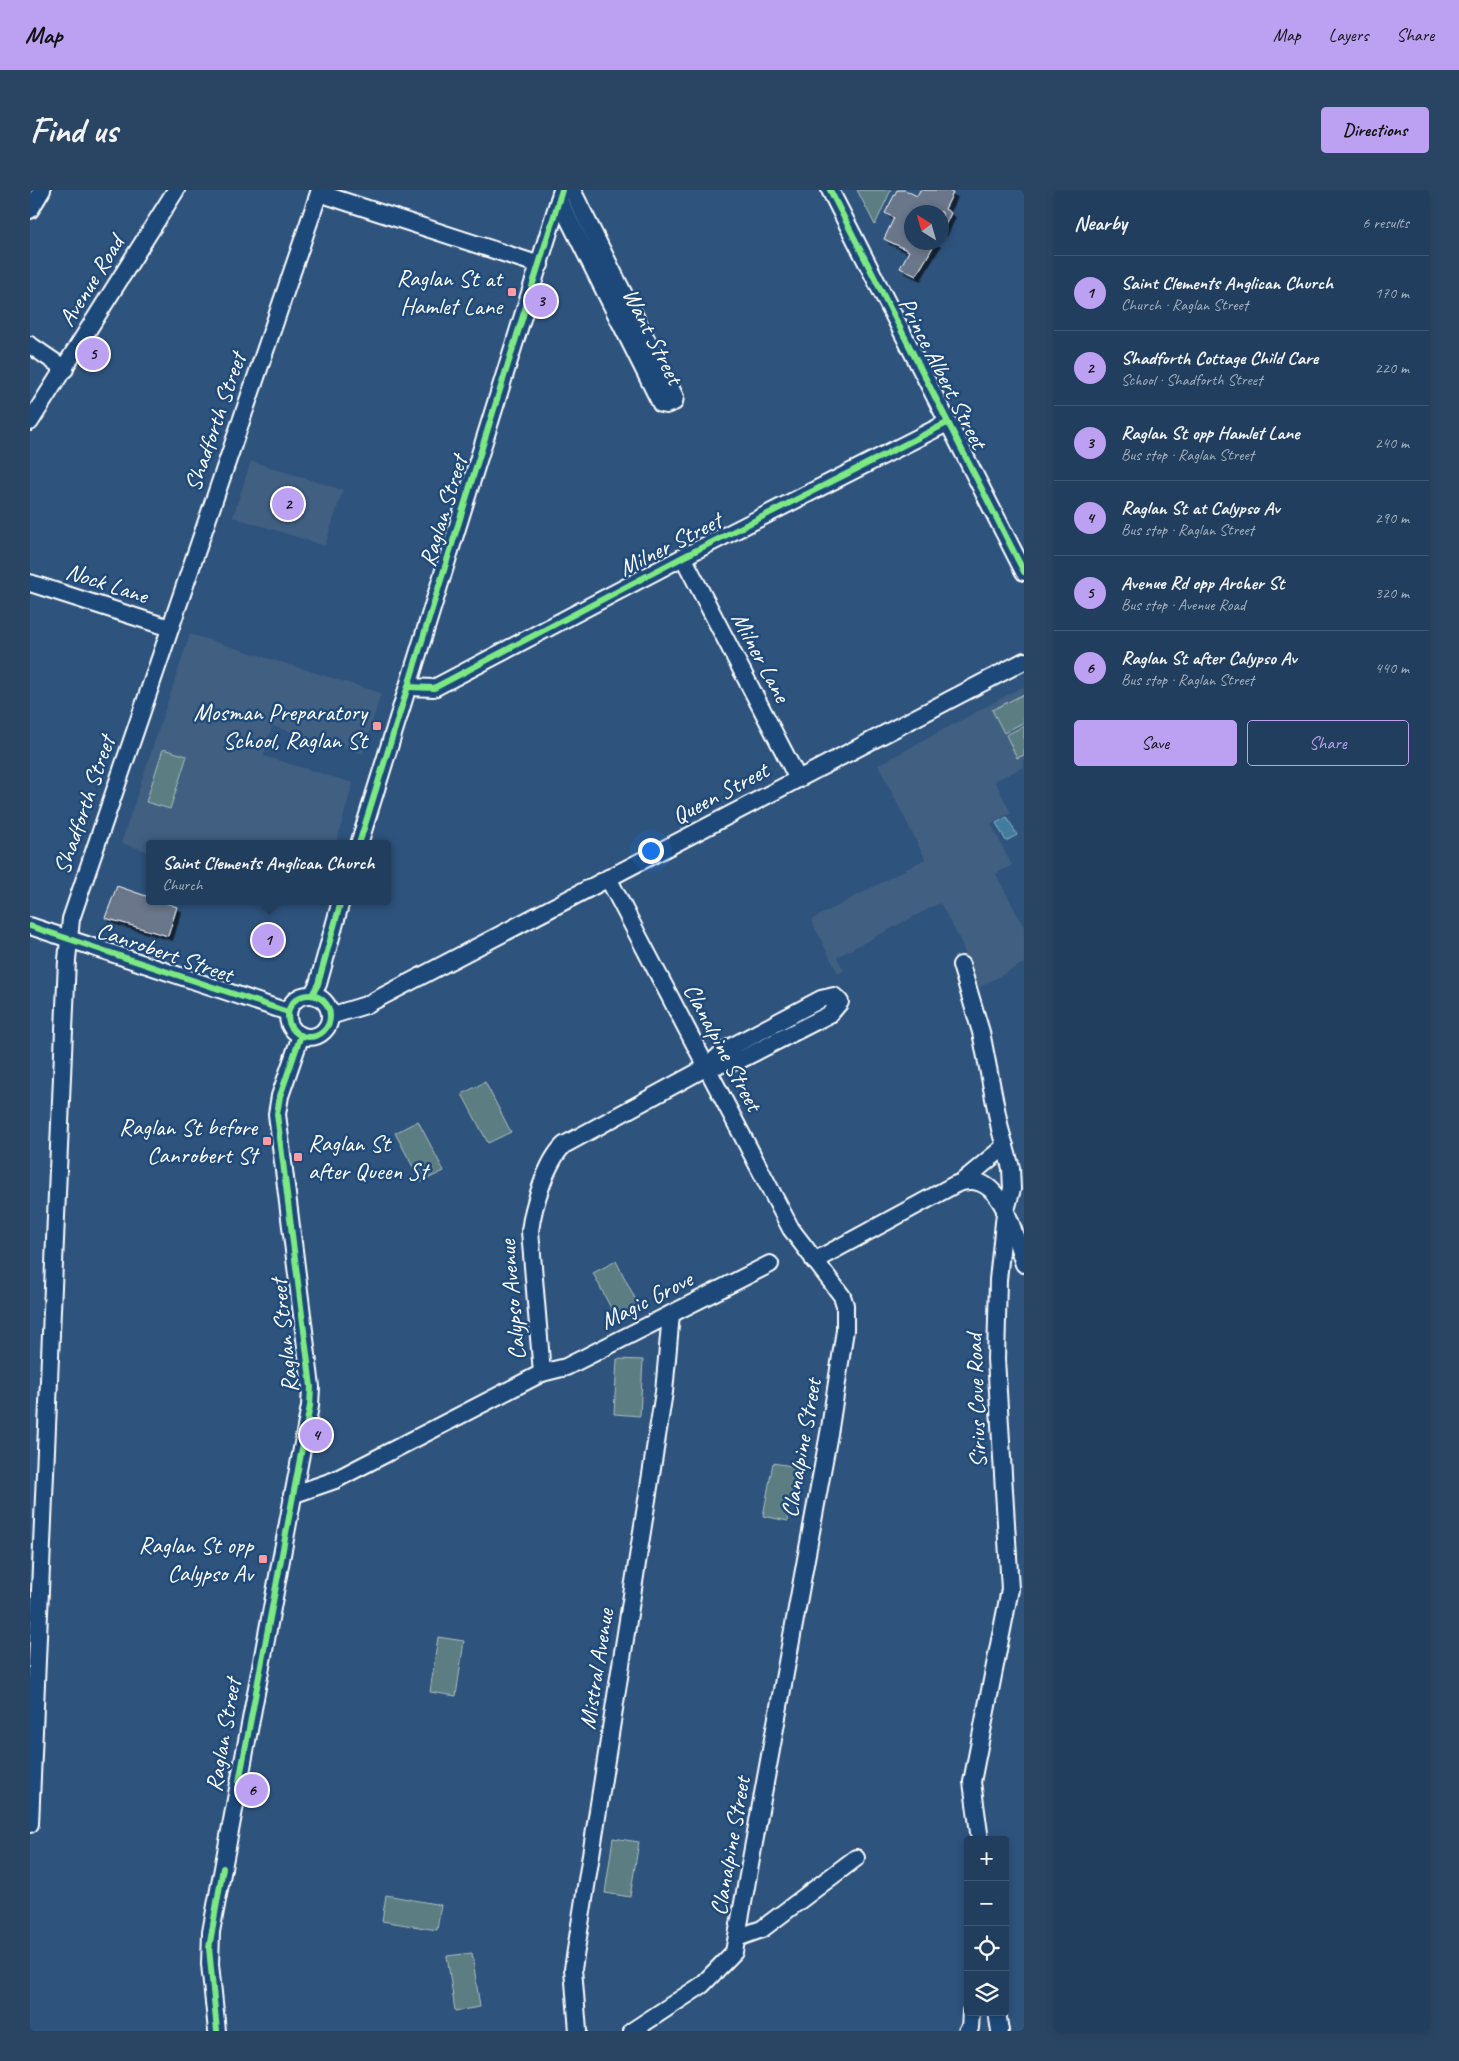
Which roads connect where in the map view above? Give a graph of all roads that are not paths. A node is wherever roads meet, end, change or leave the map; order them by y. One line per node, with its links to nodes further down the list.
1 (42, 190): 6 (street)
2 (176, 190): 10 (street, Avenue Road)
3 (830, 190): 12 (street, Prince Albert Street)
4 (320, 192): 7 (street); 16 (street, Shadforth Street)
5 (564, 193): 7 (street, Raglan Street); 8 (street, Want Street)
6 (30, 210)
7 (540, 265): 18 (street, Raglan Street)
8 (631, 326)
9 (30, 345): 10 (street)
10 (65, 369): 11 (street, Avenue Road)
11 (30, 422)
12 (947, 424): 13 (street, Milner Street); 14 (street, Prince Albert Street)
13 (682, 557): 18 (street, Milner Street); 19 (street, Milner Lane)
14 (1024, 572)
15 (30, 583): 16 (street, Nock Lane)
16 (170, 628): 24 (street, Shadforth Street)
17 (1024, 661): 19 (street, Queen Street)
18 (408, 687): 20 (street, Raglan Street)
19 (798, 779): 21 (street, Queen Street)
20 (360, 840)
21 (608, 878): 28 (street, Queen Street); 30 (street, Clanalpine Street)
22 (340, 905): 26 (street)
23 (30, 926): 24 (street, Canrobert Street)
24 (68, 939): 27 (street, Canrobert Street); 40 (street, Shadforth Street)
25 (961, 965): 31 (street, Sirius Cove Road)
26 (312, 995): 27 (street); 28 (street)
27 (288, 1012): 29 (street)
28 (330, 1016): 29 (street)
29 (301, 1035): 39 (street, Raglan Street)
30 (707, 1067): 30 (street, Calypso Avenue); 34 (street, Clanalpine Street); 38 (street, Calypso Avenue)
31 (1005, 1146): 32 (street); 33 (street, Sirius Cove Road)
32 (963, 1181): 33 (street); 34 (street)
33 (1005, 1213): 36 (street); 41 (street, Sirius Cove Road)
34 (814, 1261): 43 (street, Clanalpine Street)
35 (770, 1264): 37 (street, Magic Grove)
36 (1024, 1264)
37 (671, 1314): 38 (street, Magic Grove); 48 (street, Mistral Avenue)
38 (542, 1373): 39 (street, Calypso Avenue)
39 (292, 1495): 47 (street, Raglan Street)
40 (30, 1824)
41 (979, 1836)
42 (856, 1858): 43 (street)
43 (737, 1938): 46 (street, Clanalpine Street)
44 (970, 2016): 49 (street)
45 (998, 2016): 50 (street)
46 (636, 2030)
47 (217, 2031)
48 (578, 2031)
49 (967, 2031)
50 (1000, 2031)

